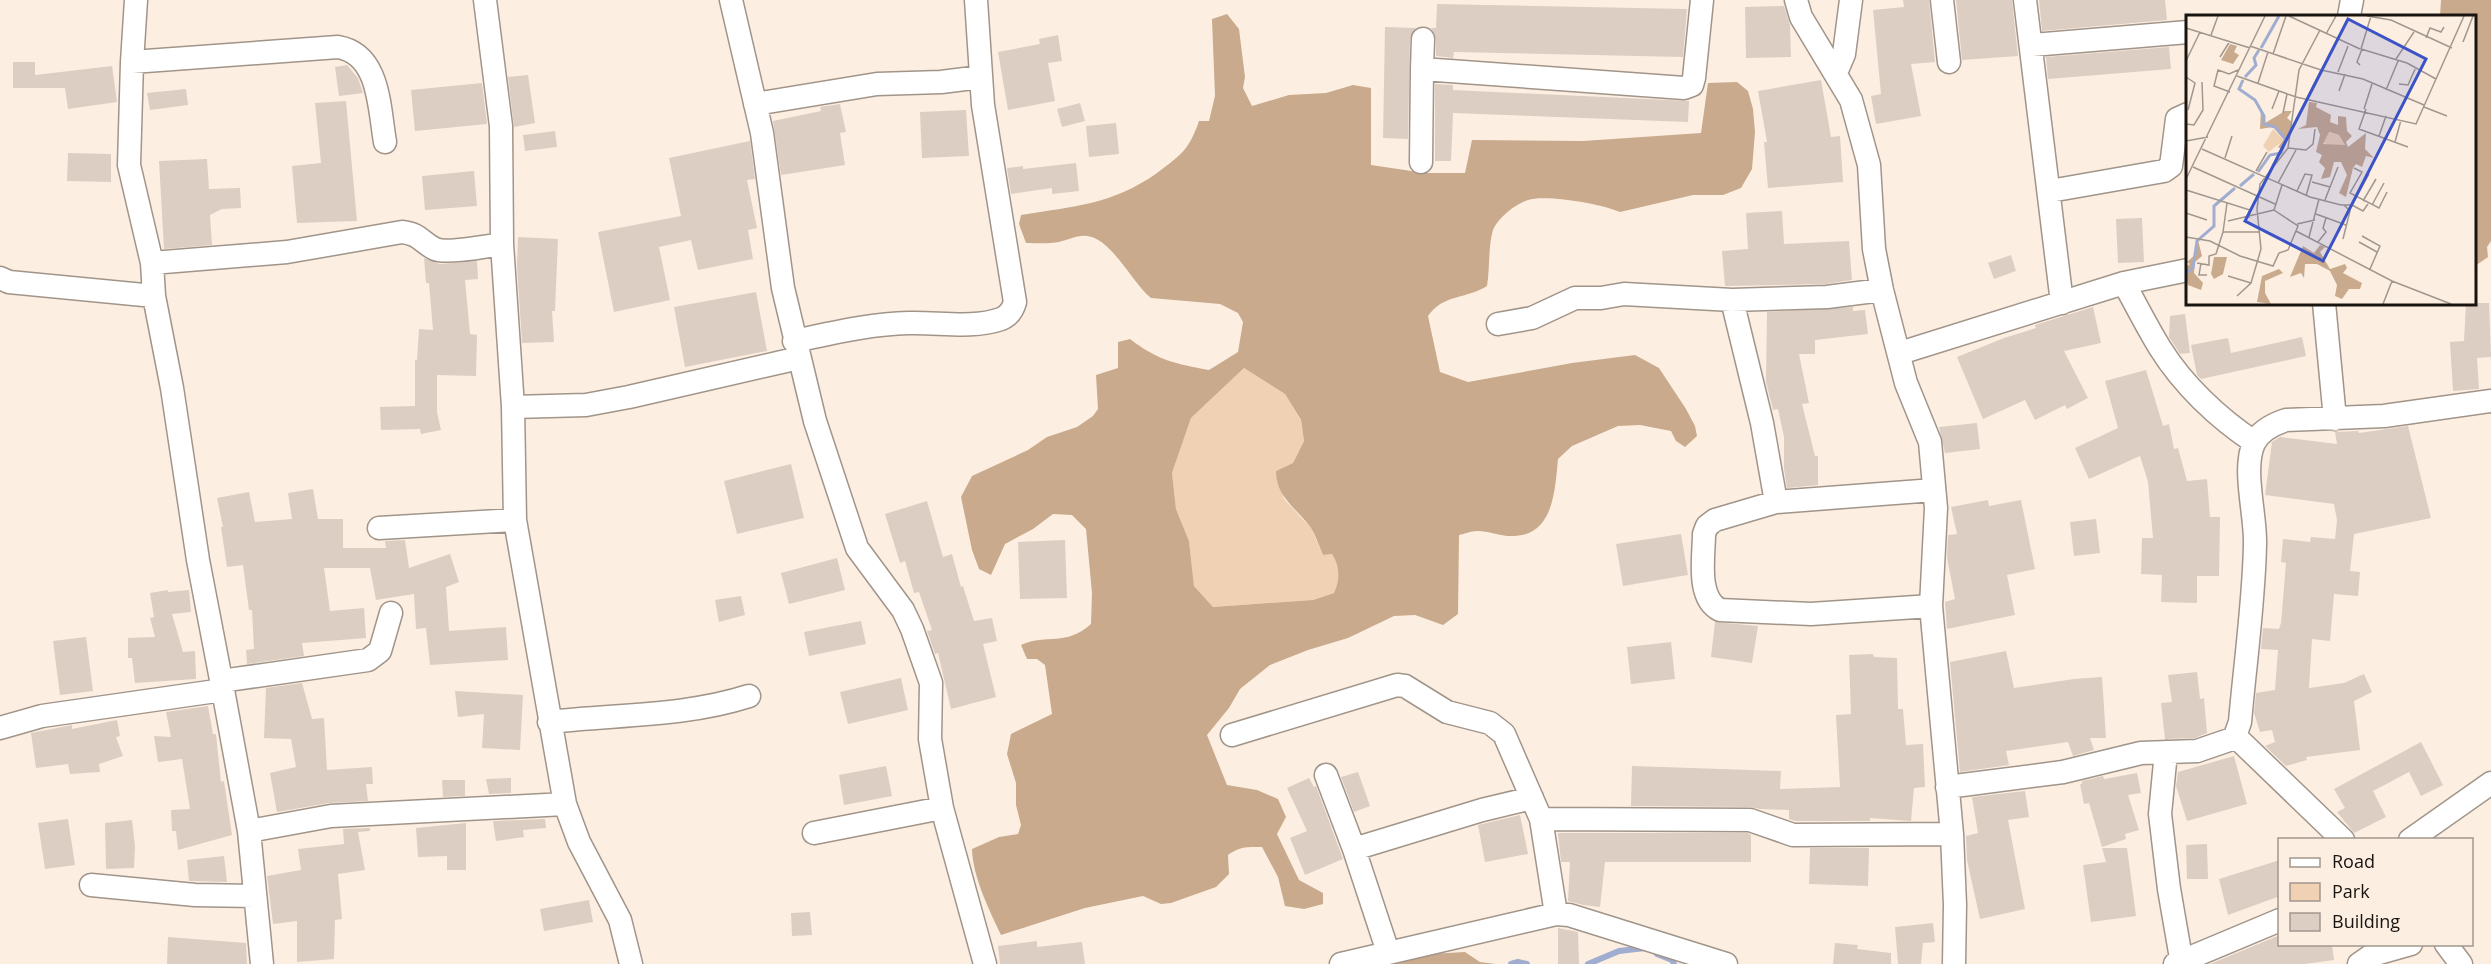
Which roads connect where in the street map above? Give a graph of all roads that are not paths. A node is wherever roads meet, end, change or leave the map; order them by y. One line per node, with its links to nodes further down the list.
1 (136, 0): 15 (street)
2 (485, 0): 25 (street)
3 (731, 0): 20 (street)
4 (976, 0): 19 (street)
5 (1702, 0): 17 (street)
6 (1796, 0): 18 (street)
7 (1851, 0): 18 (street)
8 (1942, 0): 16 (street)
9 (2025, 0): 14 (street)
10 (2352, 0): 11 (street)
11 (2349, 15)
12 (2186, 32): 14 (street)
13 (1423, 39): 17 (street)
14 (2032, 45): 24 (street)
15 (132, 62): 22 (street); 26 (street)
16 (1949, 62)
17 (1422, 69): 23 (street)
18 (1836, 73): 30 (street)
19 (981, 77): 20 (street); 36 (street)
20 (755, 104): 36 (street)
21 (2186, 115): 24 (street)
22 (385, 142)
23 (1420, 162)
24 (2049, 191): 33 (street)
25 (502, 244): 26 (street); 39 (street)
26 (152, 263): 31 (street)
27 (2186, 270): 29 (street)
28 (0, 278): 31 (street)
29 (2124, 284): 33 (street); 41 (street)
30 (1882, 290): 32 (street); 37 (street)
31 (154, 296): 48 (street)
32 (1732, 300): 35 (street); 43 (street)
33 (2062, 303): 37 (street)
34 (2324, 304): 40 (street)
35 (1498, 324)
36 (796, 350): 39 (street); 60 (street)
37 (1900, 353): 42 (street)
38 (2491, 402): 40 (street)
39 (513, 408): 44 (street)
40 (2335, 419): 41 (street)
41 (2254, 442): 53 (street)
42 (1934, 490): 43 (street); 46 (street)
43 (1776, 502): 46 (street)
44 (515, 520): 45 (street); 50 (street)
45 (379, 528)
46 (1931, 606): 57 (street)
47 (392, 613): 48 (street)
48 (222, 686): 51 (street); 62 (street)
49 (749, 696): 50 (street)
50 (549, 722): 59 (street)
51 (0, 728)
52 (1232, 735): 58 (street)
53 (2235, 736): 54 (street); 65 (street)
54 (2166, 752): 57 (street); 75 (street)
55 (1326, 774): 67 (street)
56 (2491, 783): 66 (street)
57 (1947, 787): 64 (street)
58 (1532, 798): 61 (street); 67 (street)
59 (565, 804): 62 (street); 77 (street)
60 (942, 808): 63 (street); 78 (street)
61 (1541, 819): 64 (street); 70 (street)
62 (249, 831): 69 (street)
63 (814, 833)
64 (1952, 834): 81 (street)
65 (2341, 838)
66 (2413, 838)
67 (1354, 849): 74 (street)
68 (91, 885): 69 (street)
69 (255, 896): 76 (street)
70 (1556, 914): 74 (street); 80 (street)
71 (2278, 921): 75 (street)
72 (2407, 946): 82 (street)
73 (2447, 946): 83 (street)
74 (1388, 952): 79 (street)
75 (2179, 963)
76 (262, 964)
77 (631, 964)
78 (985, 964)
79 (1341, 964)
80 (1726, 964)
81 (1954, 964)
82 (2359, 964)
83 (2461, 964)

